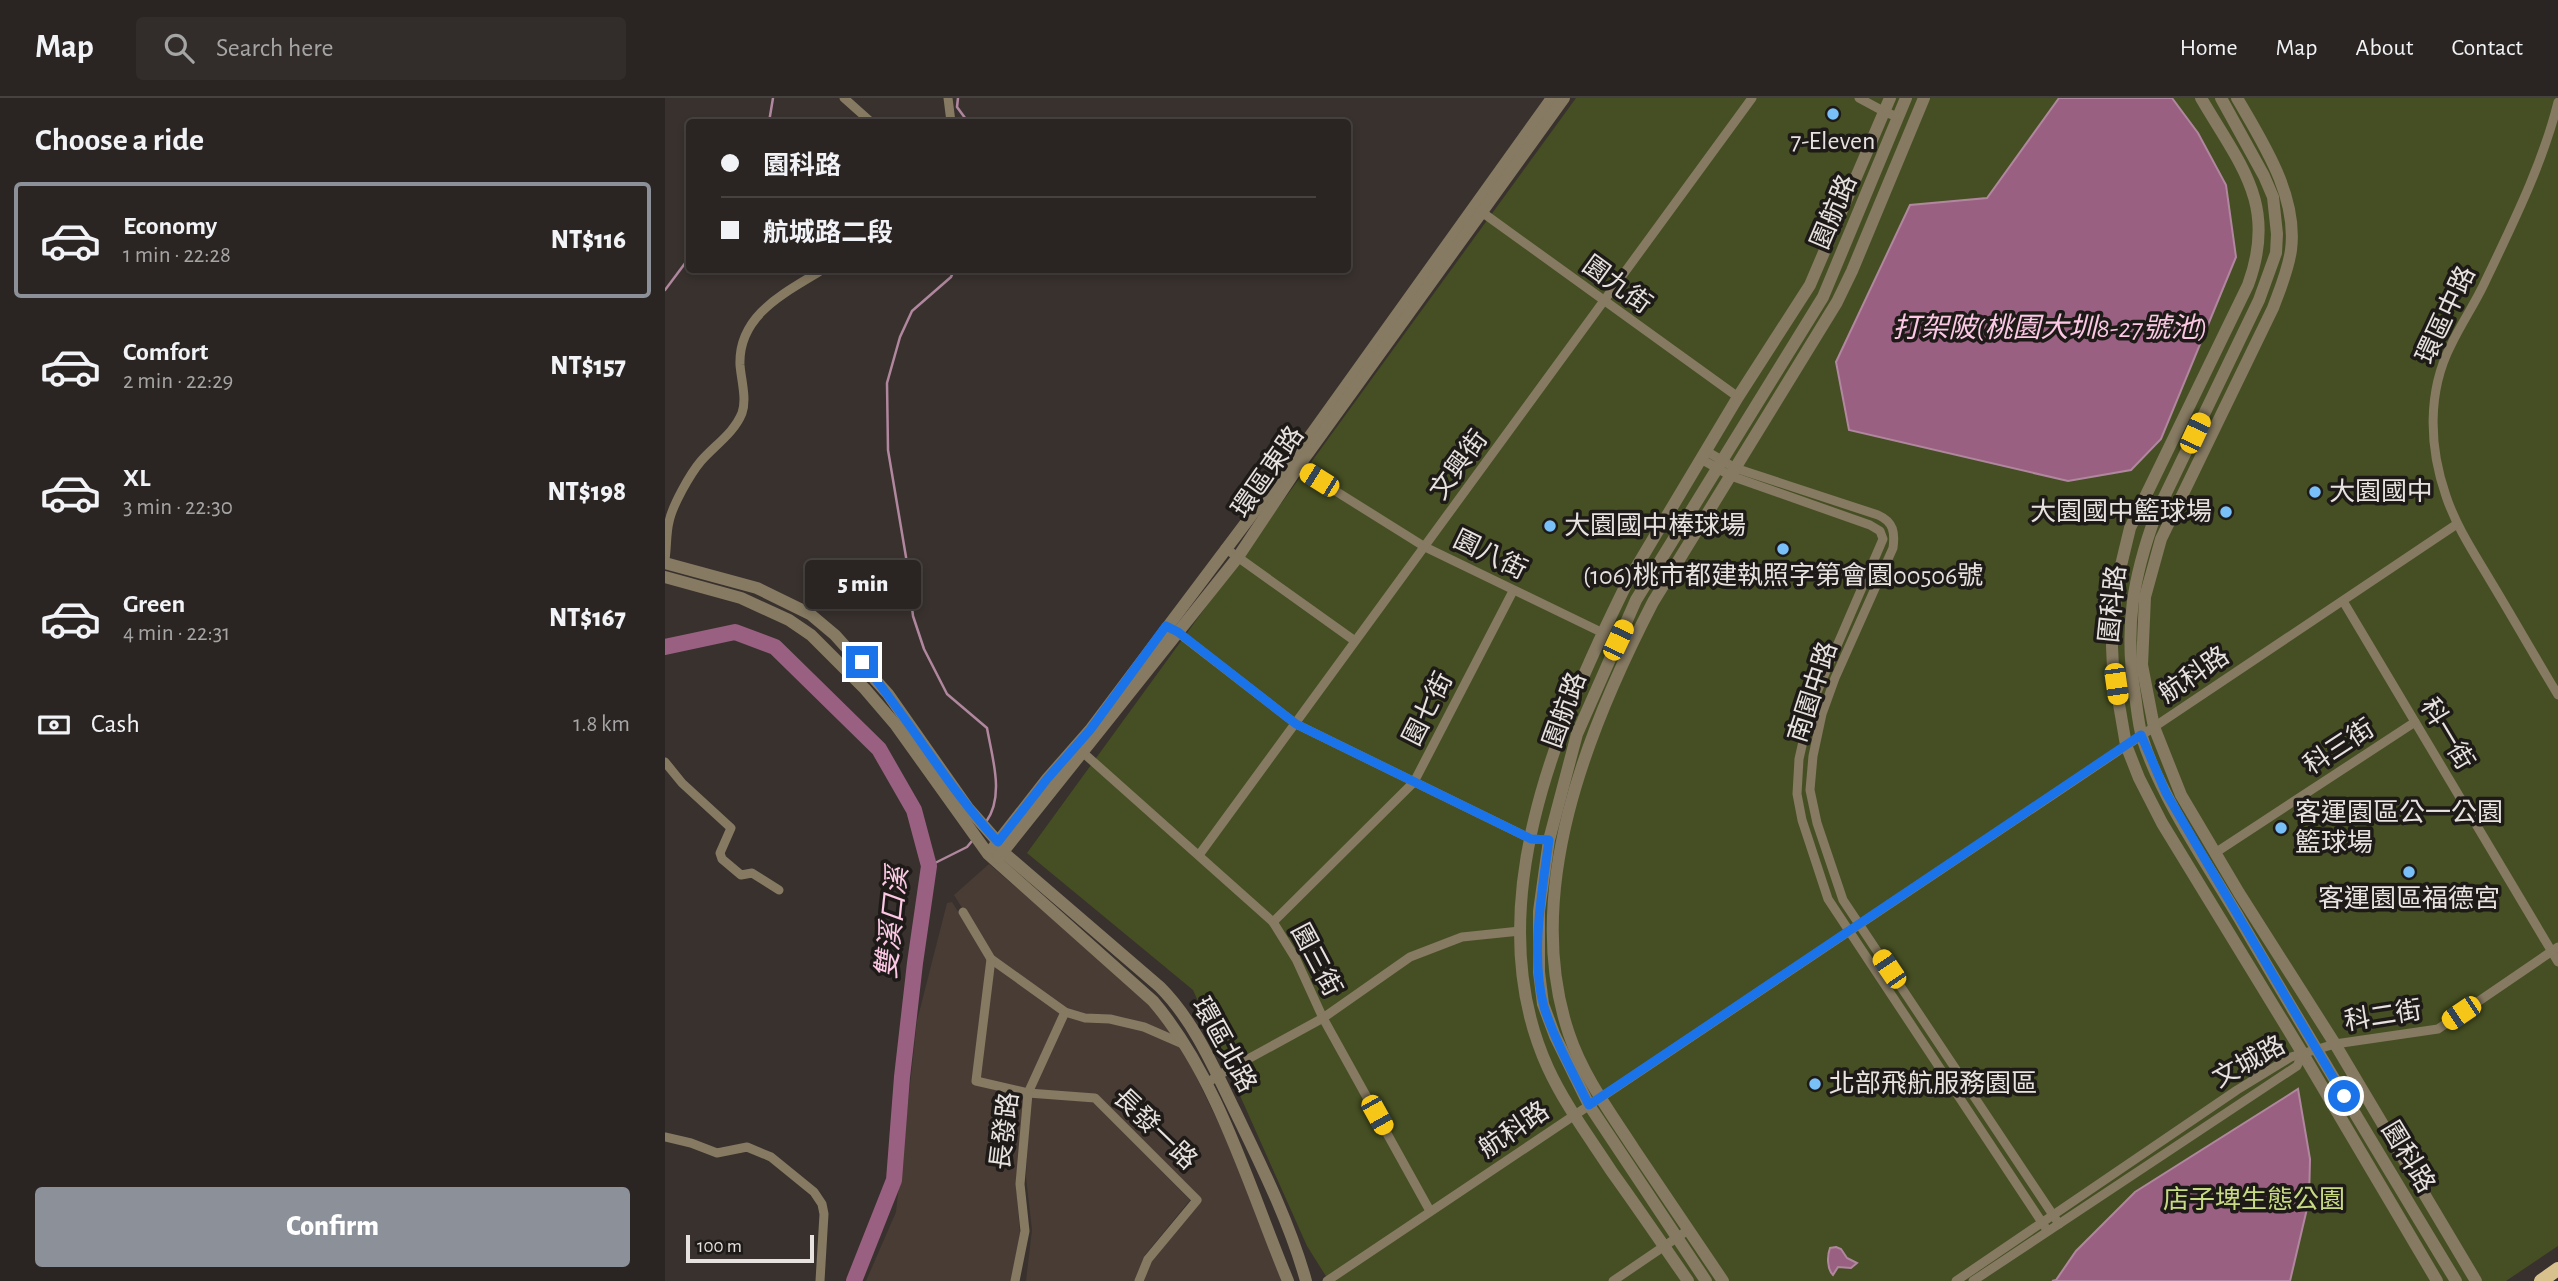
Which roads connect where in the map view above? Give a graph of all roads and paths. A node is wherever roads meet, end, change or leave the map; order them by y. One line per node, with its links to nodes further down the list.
1 (844, 98): 16 (street)
2 (948, 98): 17 (street)
3 (1552, 98): 18 (street, 環區東路)
4 (1564, 98): 18 (street, 環區東路)
5 (1752, 98): 20 (street, 文興街)
6 (1859, 98): 14 (street)
7 (1890, 98): 14 (street)
8 (1906, 98): 15 (street, 園航路)
9 (1924, 98): 25 (street)
10 (2201, 98): 42 (street)
11 (2221, 98): 41 (street, 園科路)
12 (2237, 98): 40 (street)
13 (2558, 102): 26 (street, 環區中路)
14 (1885, 112): 15 (street); 21 (street)
15 (1898, 117): 24 (street, 園航路)
16 (868, 119)
17 (951, 119)
18 (1478, 209): 20 (street, 園九街); 23 (street, 環區東路)
19 (818, 273): 30 (street)
20 (1603, 301): 21 (street, 園九街); 27 (street, 文興街)
21 (1738, 397): 22 (street)
22 (1704, 455): 24 (street, 南園中路); 35 (street)
23 (1294, 465): 27 (street, 園八街); 28 (street, 環區東路); 29 (street, 環區東路)
24 (1719, 465): 25 (street, 南園中路); 48 (street, 園航路)
25 (1733, 472): 55 (street, 南園中路); 57 (street, 南園中路); 69 (street)
26 (2457, 524): 33 (street, 航科路); 37 (street, 環區中路)
27 (1425, 547): 32 (street, 園八街); 36 (street, 文興街)
28 (1225, 548): 29 (street); 34 (street, 環區東路)
29 (1238, 557): 34 (street, 環區東路); 36 (street)
30 (665, 561): 46 (street)
31 (665, 577): 46 (street)
32 (1513, 591): 35 (street, 園八街); 45 (street, 園七街)
33 (2343, 601): 38 (street, 科一街); 40 (street, 航科路)
34 (1172, 629): 39 (street); 43 (street, 環區東路)
35 (1603, 633): 47 (street)
36 (1355, 641): 39 (street, 文興街)
37 (2558, 695)
38 (2415, 722): 50 (street, 科三街); 58 (street, 科一街)
39 (1296, 724): 45 (street); 51 (street, 文興街)
40 (2154, 727): 41 (street, 航科路); 50 (street)
41 (2141, 735): 42 (street, 航科路); 65 (street, 園科路)
42 (2126, 745): 55 (street, 航科路); 65 (street)
43 (1079, 750): 49 (street, 環區東路); 51 (street, 園三街)
44 (665, 762): 52 (street)
45 (1413, 782): 47 (street); 54 (street, 園七街)
46 (979, 831): 49 (street)
47 (1531, 839): 48 (street); 56 (street)
48 (1549, 840): 70 (street, 園航路)
49 (996, 852): 63 (street, 環區北路); 66 (street, 環區北路)
50 (2215, 853): 64 (street)
51 (1199, 855): 54 (street, 園三街)
52 (779, 890)
53 (963, 912): 59 (street)
54 (1273, 922): 62 (street, 園三街)
55 (1860, 924): 57 (street, 航科路); 74 (street, 南園中路)
56 (1520, 931): 62 (street); 71 (street)
57 (1849, 931): 69 (street, 航科路); 76 (street, 南園中路)
58 (2555, 949): 60 (street, 科一街); 64 (street, 科二街)
59 (991, 959): 61 (street); 68 (street, 長發一路)
60 (2558, 962)
61 (1065, 1013): 63 (street); 68 (street, 長發路)
62 (1323, 1018): 66 (street); 73 (street, 園三街)
63 (1183, 1044): 67 (street, 環區北路)
64 (2335, 1044): 65 (street, 科二街); 95 (street)
65 (2309, 1052): 74 (street, 文城路); 75 (street, 文城路); 93 (street); 94 (street, 園科路)
66 (1217, 1076): 67 (street); 85 (street, 環區北路)
67 (1206, 1084): 84 (street, 環區北路)
68 (1028, 1093): 82 (street, 長發路); 83 (street, 長發一路)
69 (1600, 1098): 70 (street, 航科路); 77 (street)
70 (1589, 1105): 71 (street, 航科路); 78 (street, 園航路)
71 (1575, 1114): 73 (street, 航科路); 79 (street)
72 (665, 1137): 81 (street)
73 (1430, 1211): 86 (street, 航科路)
74 (2053, 1215): 75 (street, 南園中路); 76 (street, 文城路)
75 (2059, 1224): 76 (street, 文城路)
76 (2045, 1226): 91 (street, 文城路); 92 (street, 文城路)
77 (1688, 1230): 78 (street); 90 (street)
78 (1677, 1238): 79 (street); 89 (street, 園航路)
79 (1664, 1247): 87 (street); 88 (street)
80 (2558, 1269): 96 (main road)
81 (820, 1281)
82 (1015, 1281)
83 (1139, 1281)
84 (1289, 1281)
85 (1306, 1281)
86 (1327, 1281)
87 (1613, 1281)
88 (1688, 1281)
89 (1706, 1281)
90 (1723, 1281)
91 (1956, 1281)
92 (1973, 1281)
93 (2437, 1281)
94 (2456, 1281)
95 (2476, 1281)
96 (2540, 1281)

